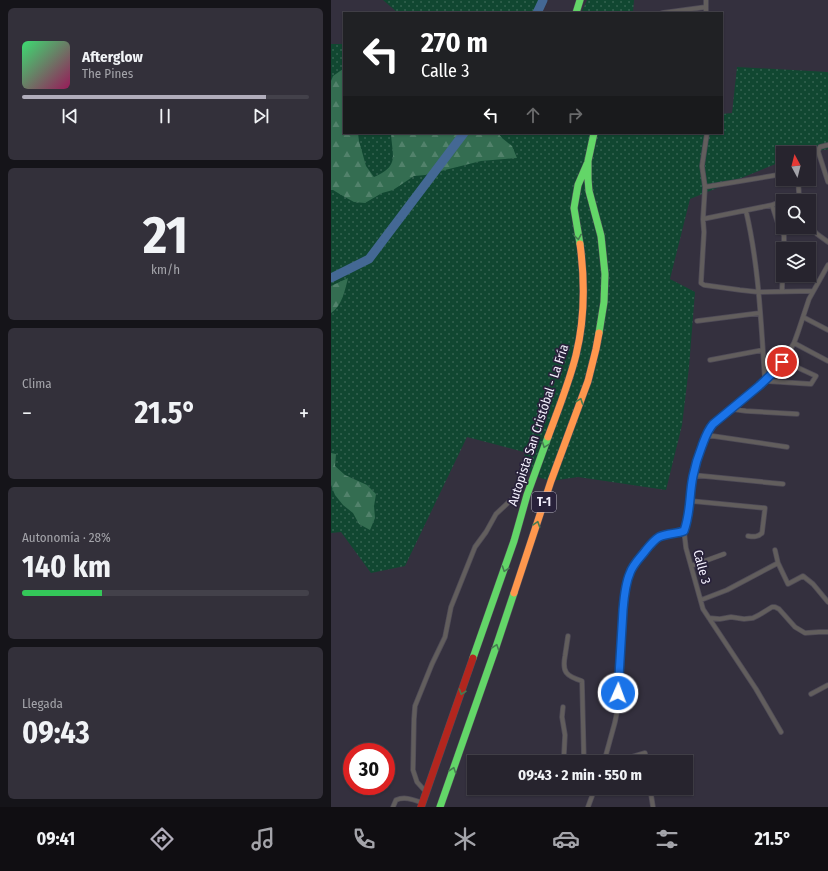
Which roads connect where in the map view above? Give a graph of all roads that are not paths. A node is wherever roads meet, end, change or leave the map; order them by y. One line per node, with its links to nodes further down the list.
1 (580, 0): 4 (highway)
2 (706, 0): 3 (street)
3 (706, 8): 5 (street); 6 (street)
4 (576, 12)
5 (671, 12)
6 (706, 12)
7 (594, 134): 10 (highway, T-1)
8 (707, 134): 14 (street)
9 (828, 145): 12 (street)
10 (588, 161): 64 (highway, Autopista San Cristóbal - La Fría / T-1, one-way to 64); 69 (highway, T-1, one-way to 10)
11 (776, 175): 14 (street)
12 (828, 182)
13 (798, 186): 15 (street)
14 (705, 187): 19 (street)
15 (799, 194)
16 (776, 203): 17 (street)
17 (772, 205): 18 (street); 21 (street)
18 (746, 211): 19 (street); 27 (street)
19 (703, 219): 27 (street)
20 (816, 233): 22 (street)
21 (784, 242)
22 (828, 242)
23 (828, 264): 26 (street, Calle 3)
24 (783, 282): 25 (street)
25 (783, 291): 26 (street); 27 (street)
26 (813, 291): 29 (street, Calle 3)
27 (758, 292): 28 (street)
28 (760, 313): 30 (street); 33 (street)
29 (803, 317): 31 (street); 32 (street, Calle 3)
30 (697, 321)
31 (828, 330)
32 (794, 342): 35 (street); 37 (street, Calle 3)
33 (763, 350): 34 (street); 37 (street)
34 (710, 360)
35 (828, 361)
36 (792, 365): 37 (street)
37 (765, 381): 38 (street, Calle 3)
38 (732, 409): 39 (street); 40 (street, Calle 3)
39 (797, 414)
40 (705, 435): 41 (street); 42 (street, Calle 3)
41 (787, 447)
42 (693, 475): 43 (street); 45 (street, Calle 3)
43 (783, 484)
44 (511, 500): 64 (street)
45 (691, 502): 46 (street, Calle 3); 47 (street)
46 (684, 531): 51 (street, Calle 3); 63 (street)
47 (748, 536)
48 (775, 550): 50 (street)
49 (724, 554): 51 (street)
50 (778, 563): 52 (street); 53 (street)
51 (691, 566): 52 (street, Calle 3)
52 (701, 600): 54 (street, Calle 3)
53 (828, 602)
54 (709, 618): 55 (street); 60 (street, Calle 3)
55 (828, 632)
56 (568, 636): 62 (street)
57 (828, 685): 58 (street)
58 (811, 694)
59 (563, 707): 61 (street)
60 (781, 732)
61 (564, 755)
62 (584, 755)
63 (606, 755)
64 (427, 792): 67 (highway, Autopista San Cristóbal - La Fría / T-1)
65 (592, 795): 70 (street)
66 (652, 795): 71 (street)
67 (422, 805): 68 (street)
68 (393, 807)
69 (440, 807)
70 (588, 807)
71 (653, 807)

